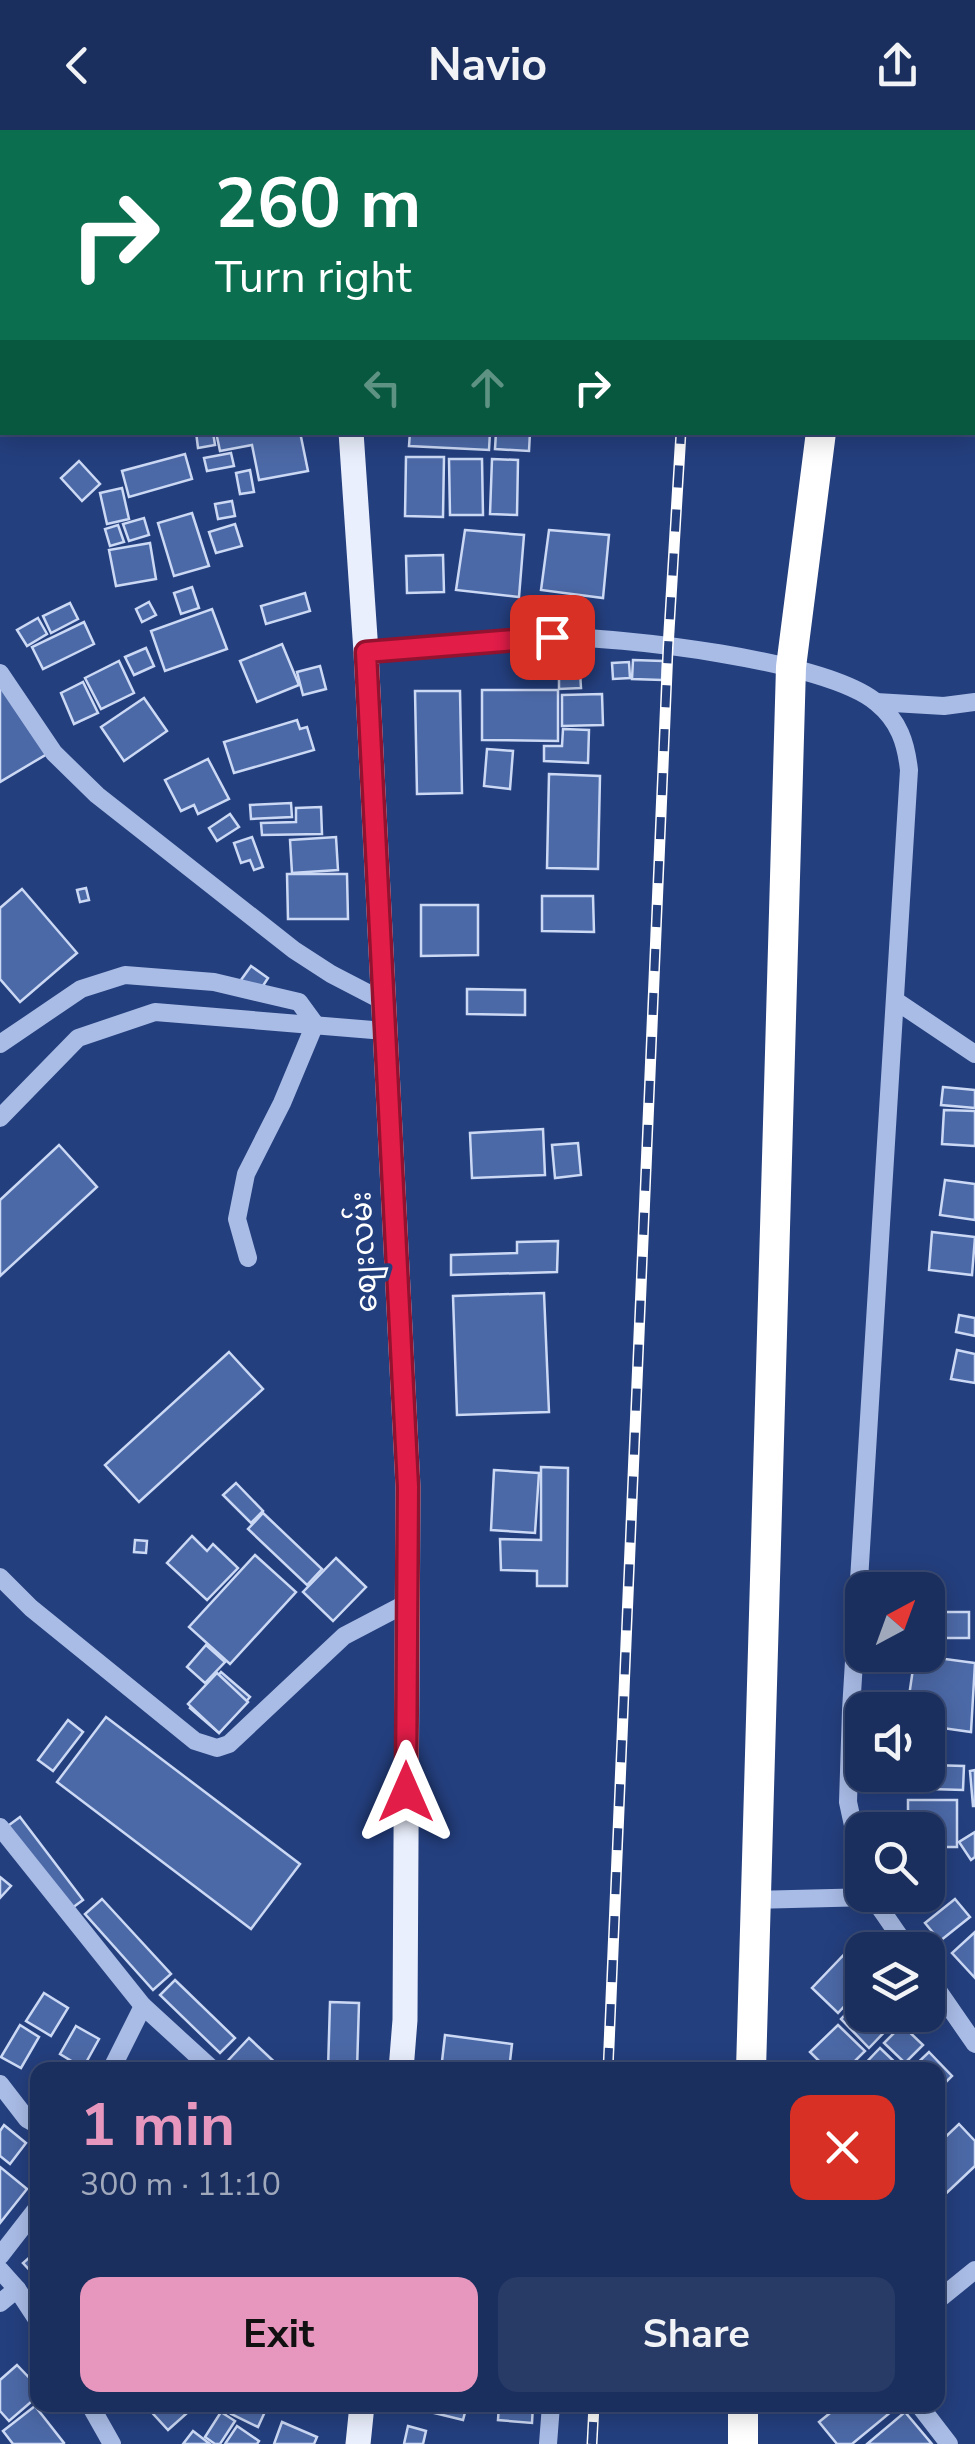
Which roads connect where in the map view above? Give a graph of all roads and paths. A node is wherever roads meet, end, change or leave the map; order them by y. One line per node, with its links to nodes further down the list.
1 (352, 435): 3 (main road, စျေးလမ်း)
2 (821, 435): 4 (highway)
3 (366, 652): 4 (street); 8 (main road, စျေးလမ်း)
4 (791, 667): 6 (street); 21 (highway)
5 (0, 673): 8 (street)
6 (876, 702): 7 (street); 9 (street)
7 (975, 702)
8 (384, 1001): 11 (main road, စျေးလမ်း)
9 (896, 1001): 13 (street); 18 (street)
10 (315, 1024): 11 (street); 12 (street); 14 (street); 15 (street)
11 (386, 1031): 17 (main road, စျေးလမ်း)
12 (0, 1044)
13 (975, 1054)
14 (0, 1118)
15 (248, 1258)
16 (0, 1577): 17 (street)
17 (407, 1603): 27 (main road, စျေးလမ်း)
18 (850, 1812)
19 (0, 1827): 23 (street)
20 (845, 1897): 21 (street)
21 (756, 1900): 28 (highway)
22 (945, 2001): 24 (street)
23 (143, 2006): 25 (street); 26 (street)
24 (975, 2044)
25 (116, 2062)
26 (204, 2062)
27 (402, 2062)
28 (751, 2062)
29 (0, 2084): 30 (street)
30 (30, 2121)
31 (30, 2217): 32 (street)
32 (0, 2256)
33 (0, 2270): 35 (street)
34 (975, 2270): 36 (street)
35 (17, 2289): 37 (street); 38 (street)
36 (945, 2294)
37 (0, 2304)
38 (30, 2309)
39 (94, 2412): 44 (street)
40 (361, 2412): 45 (main road)
41 (550, 2412): 46 (street)
42 (743, 2412): 47 (highway)
43 (924, 2412): 48 (street)
44 (112, 2444)
45 (358, 2444)
46 (548, 2444)
47 (742, 2444)
48 (949, 2444)

